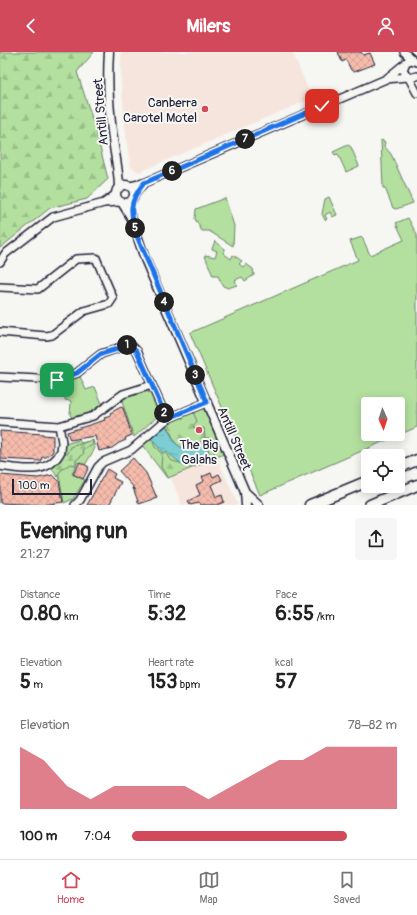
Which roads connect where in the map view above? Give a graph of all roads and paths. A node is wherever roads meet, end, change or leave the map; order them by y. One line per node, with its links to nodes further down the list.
1 (109, 52): 10 (main road, Antill Street)
2 (404, 52): 3 (street); 4 (street)
3 (416, 61): 4 (street)
4 (404, 65): 6 (street); 7 (street)
5 (417, 76): 6 (street)
6 (408, 77): 7 (street); 9 (street)
7 (386, 79): 11 (street)
8 (417, 88): 9 (street)
9 (417, 93)
10 (119, 169): 12 (main road, Antill Street); 13 (main road, Antill Street)
11 (144, 183): 12 (street); 14 (street)
12 (129, 186): 13 (main road); 14 (main road, Antill Street)
13 (119, 197): 14 (main road); 15 (main road, Antill Street); 16 (street)
14 (134, 197): 15 (main road, Antill Street)
15 (131, 217): 21 (main road, Antill Street)
16 (0, 262)
17 (0, 287): 18 (street)
18 (0, 332)
19 (0, 377): 20 (street)
20 (152, 385): 22 (street); 24 (street)
21 (207, 402): 22 (street); 30 (main road, Antill Street)
22 (167, 419): 31 (street)
23 (0, 422): 24 (street)
24 (59, 426): 27 (street)
25 (417, 460): 26 (highway)
26 (405, 465)
27 (0, 466)
28 (361, 484): 34 (highway)
29 (417, 485): 35 (highway)
30 (245, 492): 32 (main road, Antill Street); 33 (main road, Antill Street)
31 (75, 505)
32 (246, 505)
33 (259, 505)
34 (310, 505)
35 (370, 505)

